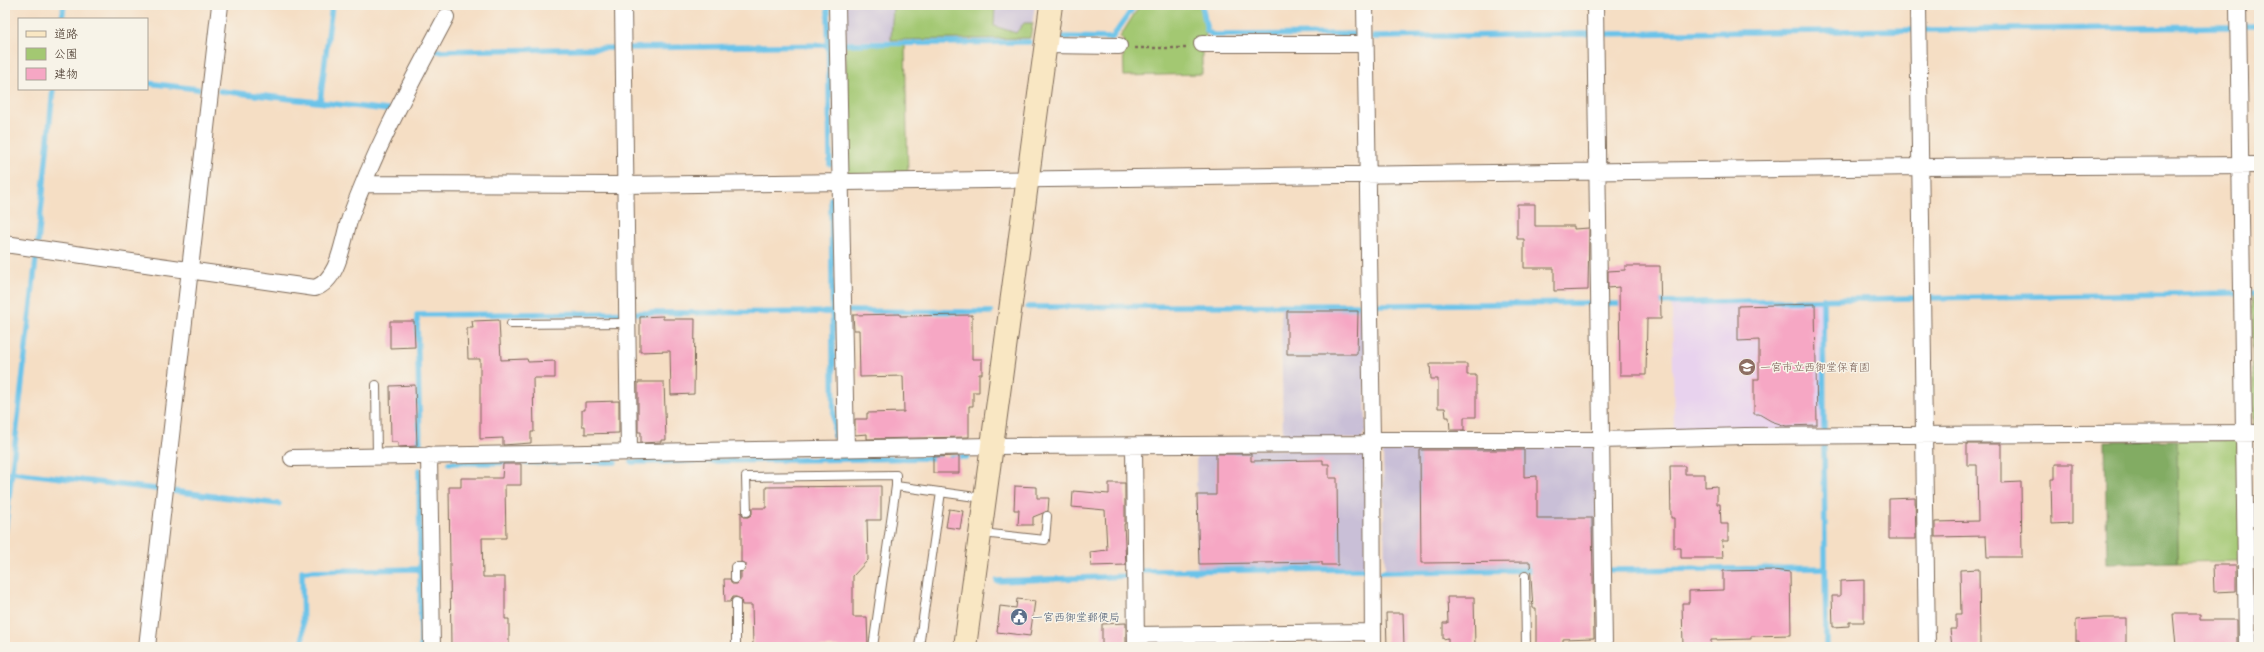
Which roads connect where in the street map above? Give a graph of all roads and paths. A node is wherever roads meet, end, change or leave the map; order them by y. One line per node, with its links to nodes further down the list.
1 (220, 5): 24 (street)
2 (623, 5): 22 (street)
3 (838, 5): 20 (street)
4 (1051, 5): 12 (street)
5 (1365, 5): 11 (street)
6 (1595, 5): 17 (street)
7 (1918, 5): 16 (street)
8 (2238, 5): 14 (street)
9 (446, 18): 21 (street)
10 (1202, 44): 11 (street); 13 (path)
11 (1365, 44): 18 (street)
12 (1046, 45): 13 (street); 19 (street)
13 (1119, 46)
14 (2241, 165): 15 (street); 16 (street); 28 (street)
15 (2259, 165)
16 (1920, 167): 17 (street); 29 (street)
17 (1598, 173): 18 (street); 31 (street)
18 (1368, 174): 19 (street); 30 (street)
19 (1028, 180): 20 (street); 32 (street)
20 (840, 181): 22 (street); 34 (street)
21 (364, 184): 22 (street); 24 (street)
22 (624, 185): 25 (street)
23 (5, 244): 24 (street)
24 (190, 271): 51 (street)
25 (628, 323): 26 (lane); 35 (street)
26 (511, 324)
27 (376, 385): 37 (lane)
28 (2252, 433): 29 (street); 60 (street)
29 (1925, 435): 31 (street); 59 (street)
30 (1372, 440): 31 (street); 33 (street); 49 (street)
31 (1601, 440): 58 (street)
32 (993, 446): 33 (street); 34 (street); 41 (street)
33 (1134, 446): 50 (street)
34 (846, 448): 35 (street)
35 (629, 452): 36 (street)
36 (429, 455): 37 (street); 52 (street)
37 (377, 456): 38 (street)
38 (292, 458)
39 (896, 486): 40 (lane); 42 (lane); 54 (lane)
40 (941, 492): 41 (lane); 55 (lane)
41 (986, 498): 44 (street)
42 (747, 512)
43 (1047, 516): 44 (lane)
44 (981, 533): 56 (street)
45 (741, 568): 47 (lane)
46 (1525, 576): 57 (lane)
47 (735, 579)
48 (736, 602): 53 (lane)
49 (1373, 639): 50 (street)
50 (1136, 641)
51 (147, 647)
52 (432, 647)
53 (736, 647)
54 (873, 647)
55 (919, 647)
56 (965, 647)
57 (1526, 647)
58 (1604, 647)
59 (1927, 647)
60 (2247, 647)

